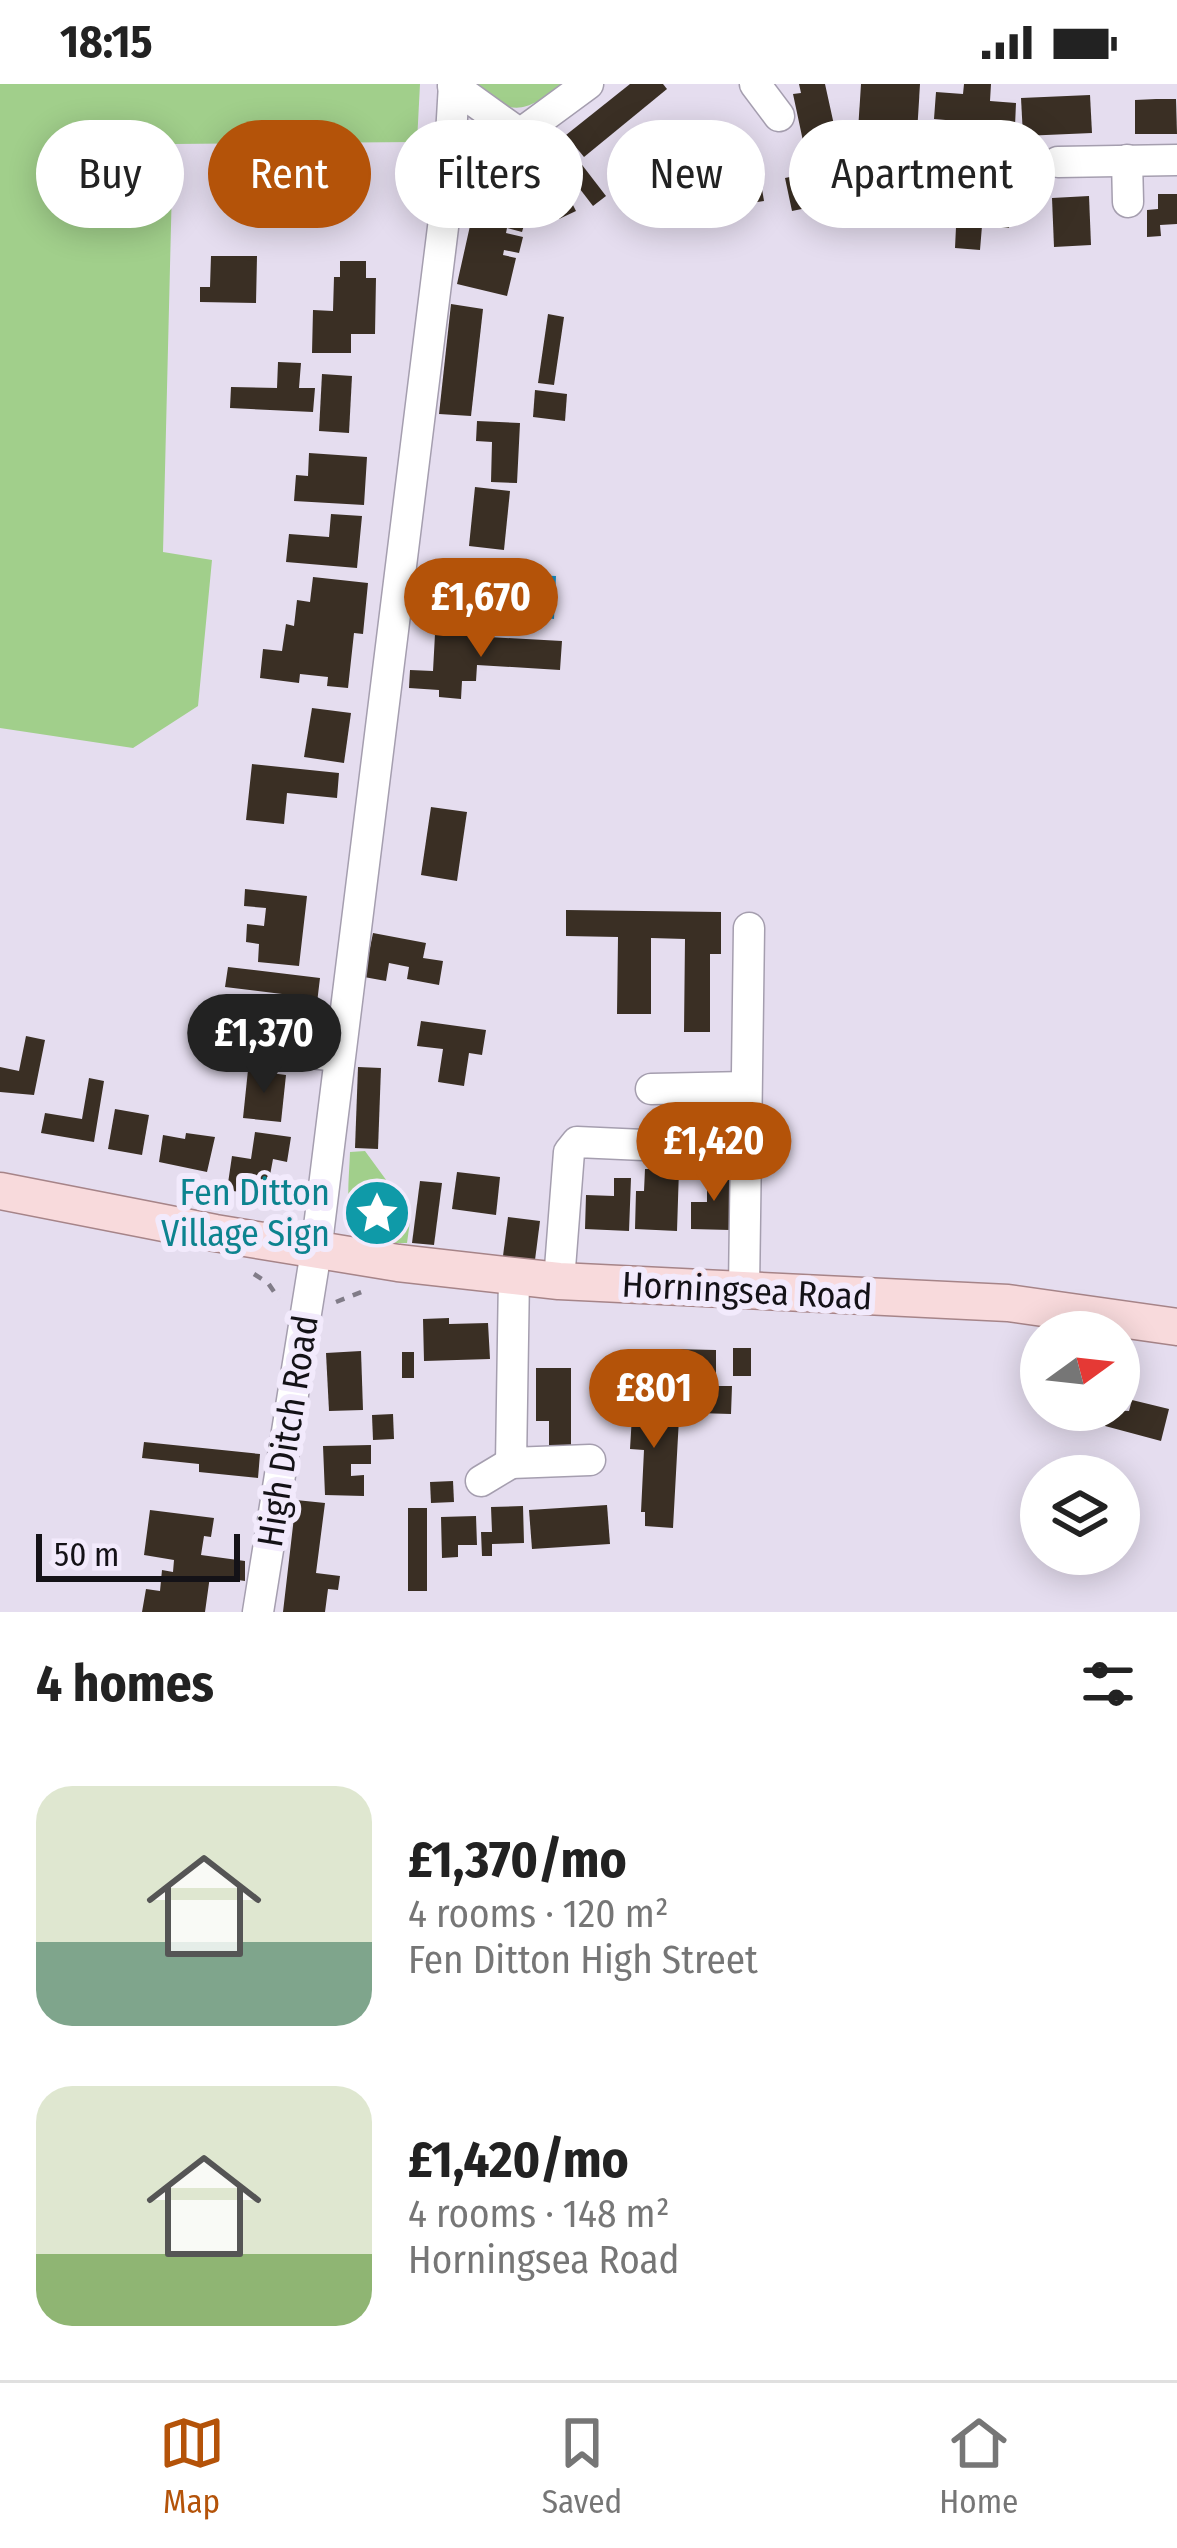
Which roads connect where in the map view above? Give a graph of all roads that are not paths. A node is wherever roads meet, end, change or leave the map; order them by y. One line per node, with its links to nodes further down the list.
1 (588, 84): 7 (street)
2 (755, 84): 4 (street)
3 (454, 85): 5 (street, High Ditch Road); 6 (street)
4 (779, 116)
5 (452, 120)
6 (501, 120)
7 (539, 120)
8 (1127, 160): 9 (street); 10 (street); 11 (street)
9 (1177, 160)
10 (1058, 162)
11 (1128, 202)
12 (443, 228): 15 (street, High Ditch Road)
13 (748, 928): 16 (street)
14 (241, 1021): 15 (street)
15 (339, 1056): 20 (street, High Ditch Road)
16 (746, 1087): 17 (street); 23 (street)
17 (651, 1088)
18 (666, 1146): 22 (street)
19 (0, 1191): 20 (main road, Horningsea Road)
20 (316, 1251): 21 (main road, Horningsea Road); 28 (street, High Ditch Road)
21 (514, 1276): 22 (main road, Horningsea Road); 26 (street)
22 (560, 1281): 23 (main road, Horningsea Road)
23 (743, 1290): 24 (main road, Horningsea Road)
24 (1177, 1327)
25 (590, 1460): 26 (street)
26 (511, 1462): 27 (street)
27 (481, 1481)
28 (258, 1612)

